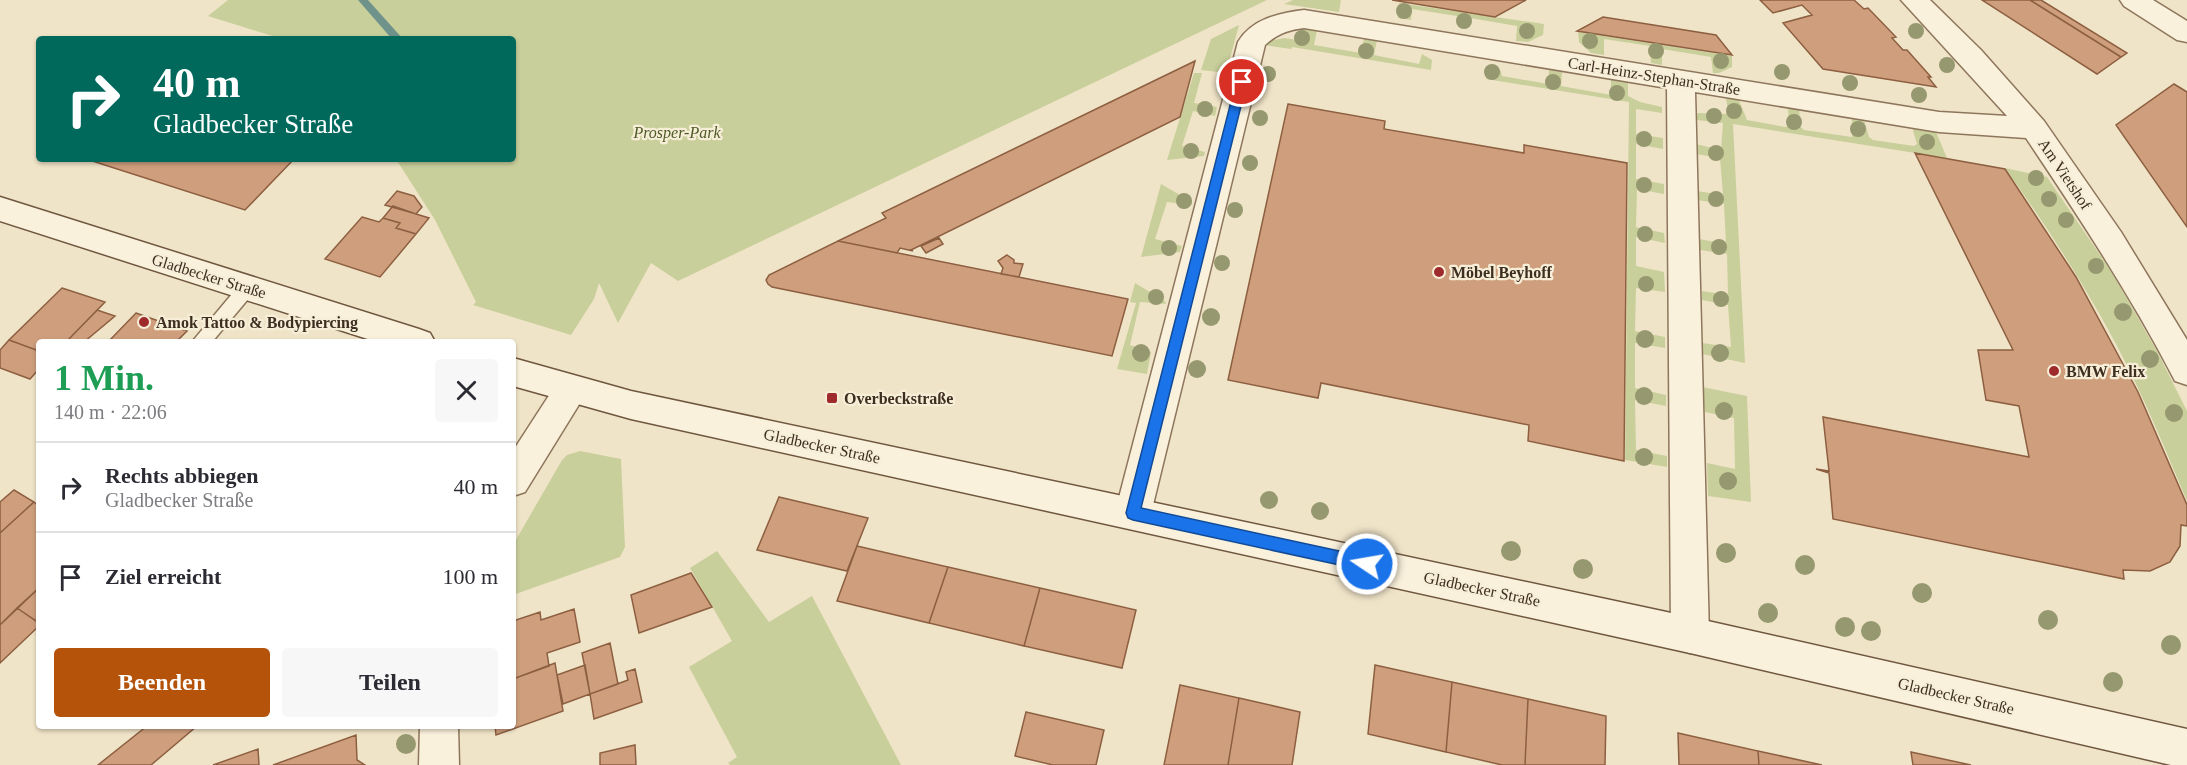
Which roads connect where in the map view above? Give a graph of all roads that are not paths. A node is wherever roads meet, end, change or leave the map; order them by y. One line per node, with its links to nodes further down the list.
1 (1914, 0): 5 (street, Am Vietshof)
2 (2133, 0): 3 (street)
3 (2187, 33)
4 (1681, 80): 5 (street, Carl-Heinz-Stephan-Straße); 14 (street, Carl-Heinz-Stephan-Straße); 15 (street)
5 (2034, 128): 10 (street, Am Vietshof)
6 (0, 209): 7 (street, Gladbecker Straße)
7 (248, 287): 8 (lane); 9 (street, Gladbecker Straße)
8 (204, 339)
9 (410, 339)
10 (2187, 371)
11 (516, 373): 12 (street, Gladbecker Straße)
12 (570, 390): 13 (street); 14 (street, Gladbecker Straße)
13 (516, 476)
14 (1133, 513): 15 (street, Gladbecker Straße)
15 (1690, 635): 17 (street, Gladbecker Straße)
16 (439, 729): 18 (street)
17 (2187, 749)
18 (439, 765)

